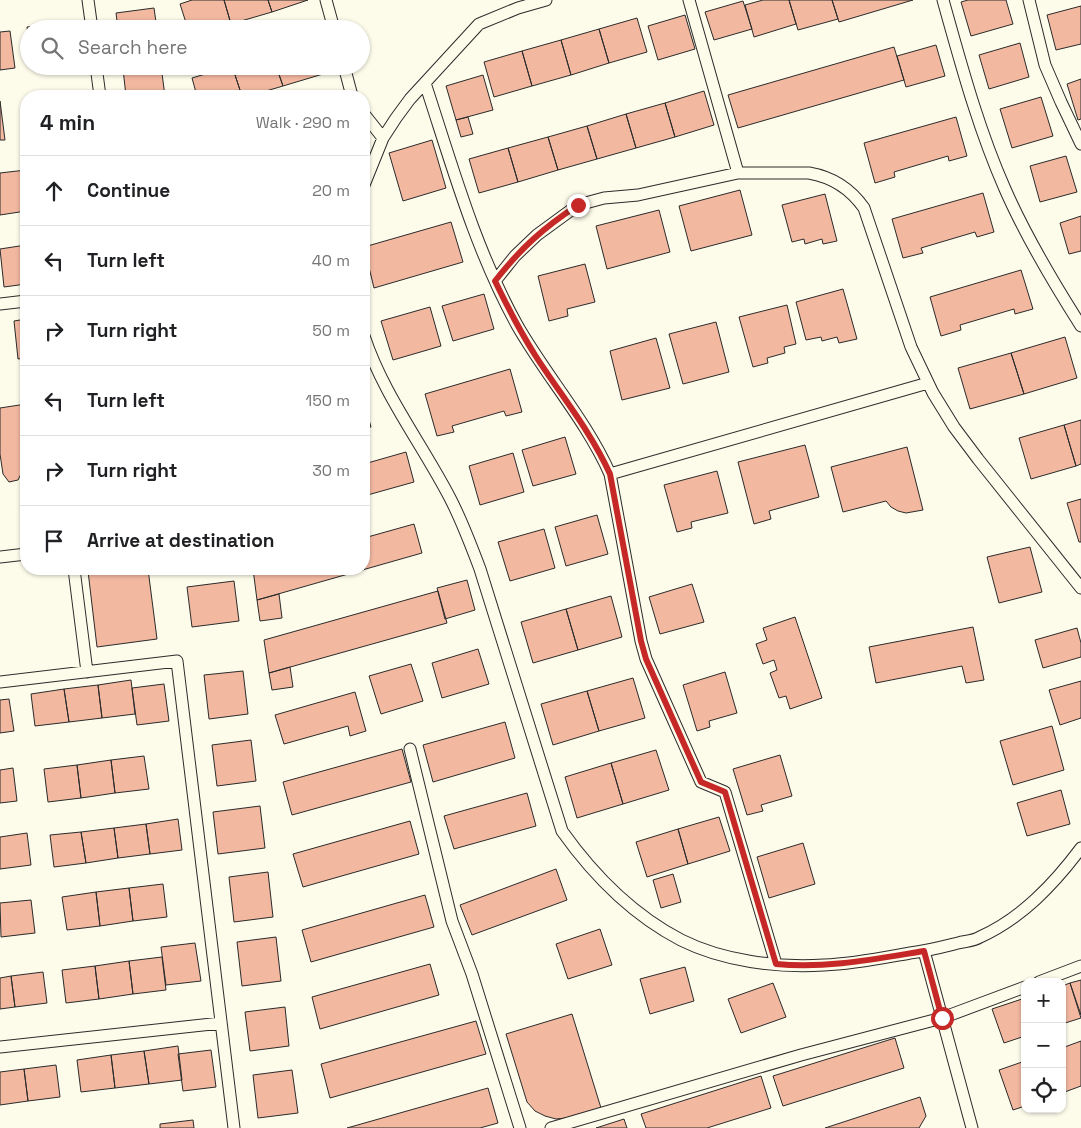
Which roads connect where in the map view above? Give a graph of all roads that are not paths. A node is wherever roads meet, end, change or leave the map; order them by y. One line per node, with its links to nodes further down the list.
1 (88, 0): 7 (lane)
2 (326, 0): 8 (lane)
3 (546, 0): 11 (lane)
4 (689, 0): 18 (lane)
5 (943, 0): 22 (lane)
6 (1029, 0): 16 (lane)
7 (91, 20)
8 (332, 20)
9 (97, 75): 12 (lane)
10 (346, 75): 13 (lane)
11 (425, 83): 15 (lane); 19 (lane)
12 (99, 90)
13 (350, 90)
14 (370, 121): 15 (lane)
15 (384, 138): 17 (lane)
16 (1081, 144)
17 (370, 171)
18 (738, 173): 19 (lane); 24 (lane)
19 (495, 281): 25 (lane)
20 (20, 302): 21 (lane)
21 (0, 304)
22 (1081, 326)
23 (370, 349): 35 (lane)
24 (928, 383): 25 (lane); 29 (lane)
25 (610, 474): 35 (lane)
26 (20, 555): 27 (lane)
27 (0, 557)
28 (75, 575): 30 (lane)
29 (1081, 588)
30 (87, 672): 31 (lane); 40 (lane)
31 (0, 682)
32 (410, 750): 43 (lane)
33 (1081, 848): 34 (lane)
34 (924, 951): 35 (lane); 39 (lane)
35 (776, 964)
36 (1081, 966): 37 (lane)
37 (1050, 978)
38 (1021, 988): 39 (lane)
39 (942, 1018): 44 (lane); 45 (lane)
40 (221, 1023): 41 (lane); 42 (lane)
41 (0, 1047)
42 (234, 1128)
43 (520, 1128)
44 (551, 1128)
45 (972, 1128)

